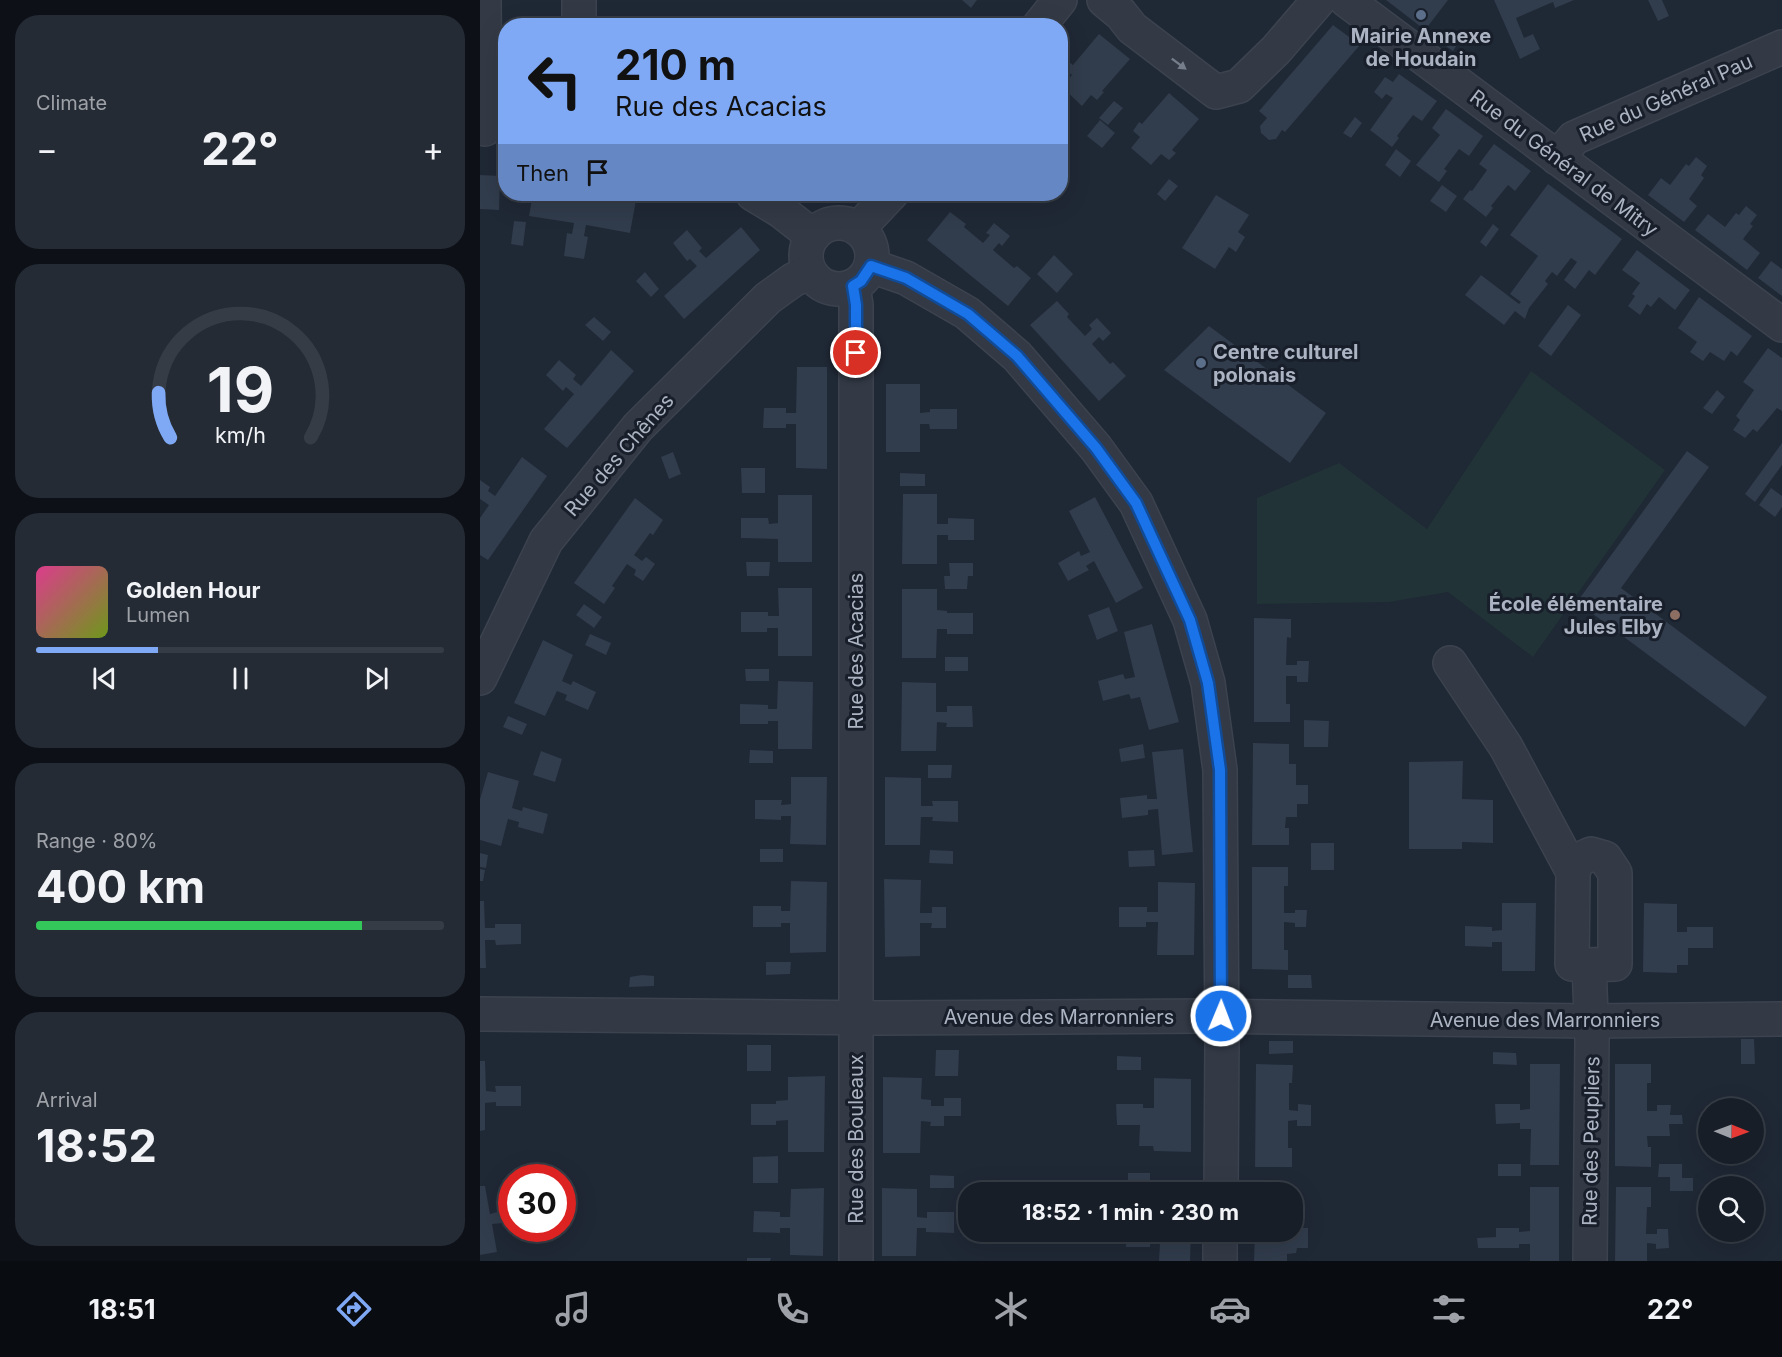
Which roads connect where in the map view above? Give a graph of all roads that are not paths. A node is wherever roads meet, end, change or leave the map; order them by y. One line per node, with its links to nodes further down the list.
1 (484, 0): 10 (street)
2 (579, 0): 7 (street)
3 (1060, 0): 8 (street)
4 (1104, 0): 5 (street, one-way to 5)
5 (1319, 0)
6 (1346, 0): 11 (street, Rue du Général de Mitry)
7 (579, 18)
8 (1045, 18)
9 (1782, 47): 11 (street, Rue du Général Pau)
10 (490, 130)
11 (1557, 158): 18 (street, Rue du Général de Mitry)
12 (765, 201): 15 (street)
13 (884, 201): 14 (street)
14 (858, 229): 15 (street); 17 (street)
15 (813, 236): 16 (street)
16 (810, 272): 17 (street); 20 (street, Rue des Chênes)
17 (862, 276): 24 (street); 25 (street, Rue des Acacias)
18 (1782, 325)
19 (1450, 663): 21 (street)
20 (480, 678)
21 (1573, 872): 22 (street); 22 (street)
22 (1589, 965): 27 (street, Rue des Peupliers)
23 (480, 1014): 25 (street, Avenue des Marronniers)
24 (1221, 1016): 25 (street, Avenue des Marronniers); 27 (street, Avenue des Marronniers); 28 (street)
25 (856, 1017): 30 (street, Rue des Bouleaux)
26 (1782, 1019): 27 (street, Avenue des Marronniers)
27 (1592, 1021): 32 (street, Rue des Peupliers)
28 (1221, 1182)
29 (1220, 1242): 31 (street)
30 (856, 1261)
31 (1220, 1261)
32 (1590, 1261)

